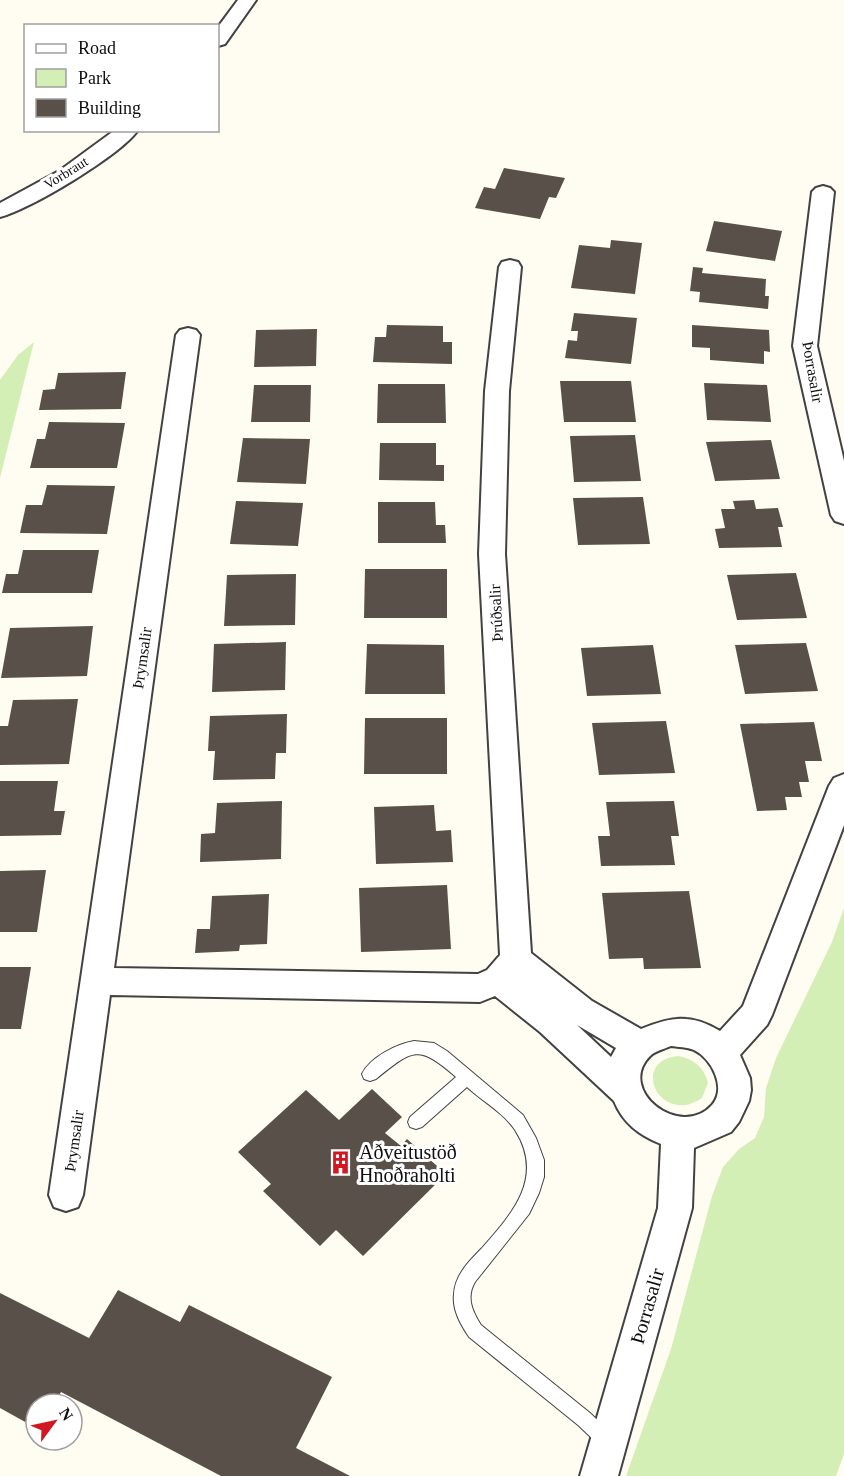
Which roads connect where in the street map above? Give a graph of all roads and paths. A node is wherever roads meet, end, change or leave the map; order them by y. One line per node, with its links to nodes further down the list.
1 (247, 0): 2 (street)
2 (219, 39)
3 (126, 132): 5 (street, Vorbraut)
4 (823, 192): 8 (street, Þorrasalir)
5 (0, 211)
6 (510, 267): 10 (street, Þrúðsalir)
7 (188, 335): 11 (street, Þrymsalir)
8 (844, 515)
9 (844, 786): 13 (street)
10 (507, 969): 11 (street); 12 (street); 16 (street)
11 (97, 981): 19 (street, Þrymsalir)
12 (638, 1044): 13 (street); 16 (street)
13 (721, 1053): 18 (street)
14 (370, 1074): 15 (lane)
15 (467, 1077): 17 (lane); 20 (lane)
16 (624, 1090): 18 (street)
17 (416, 1122)
18 (678, 1133): 20 (street, Þorrasalir)
19 (66, 1194)
20 (604, 1460)

